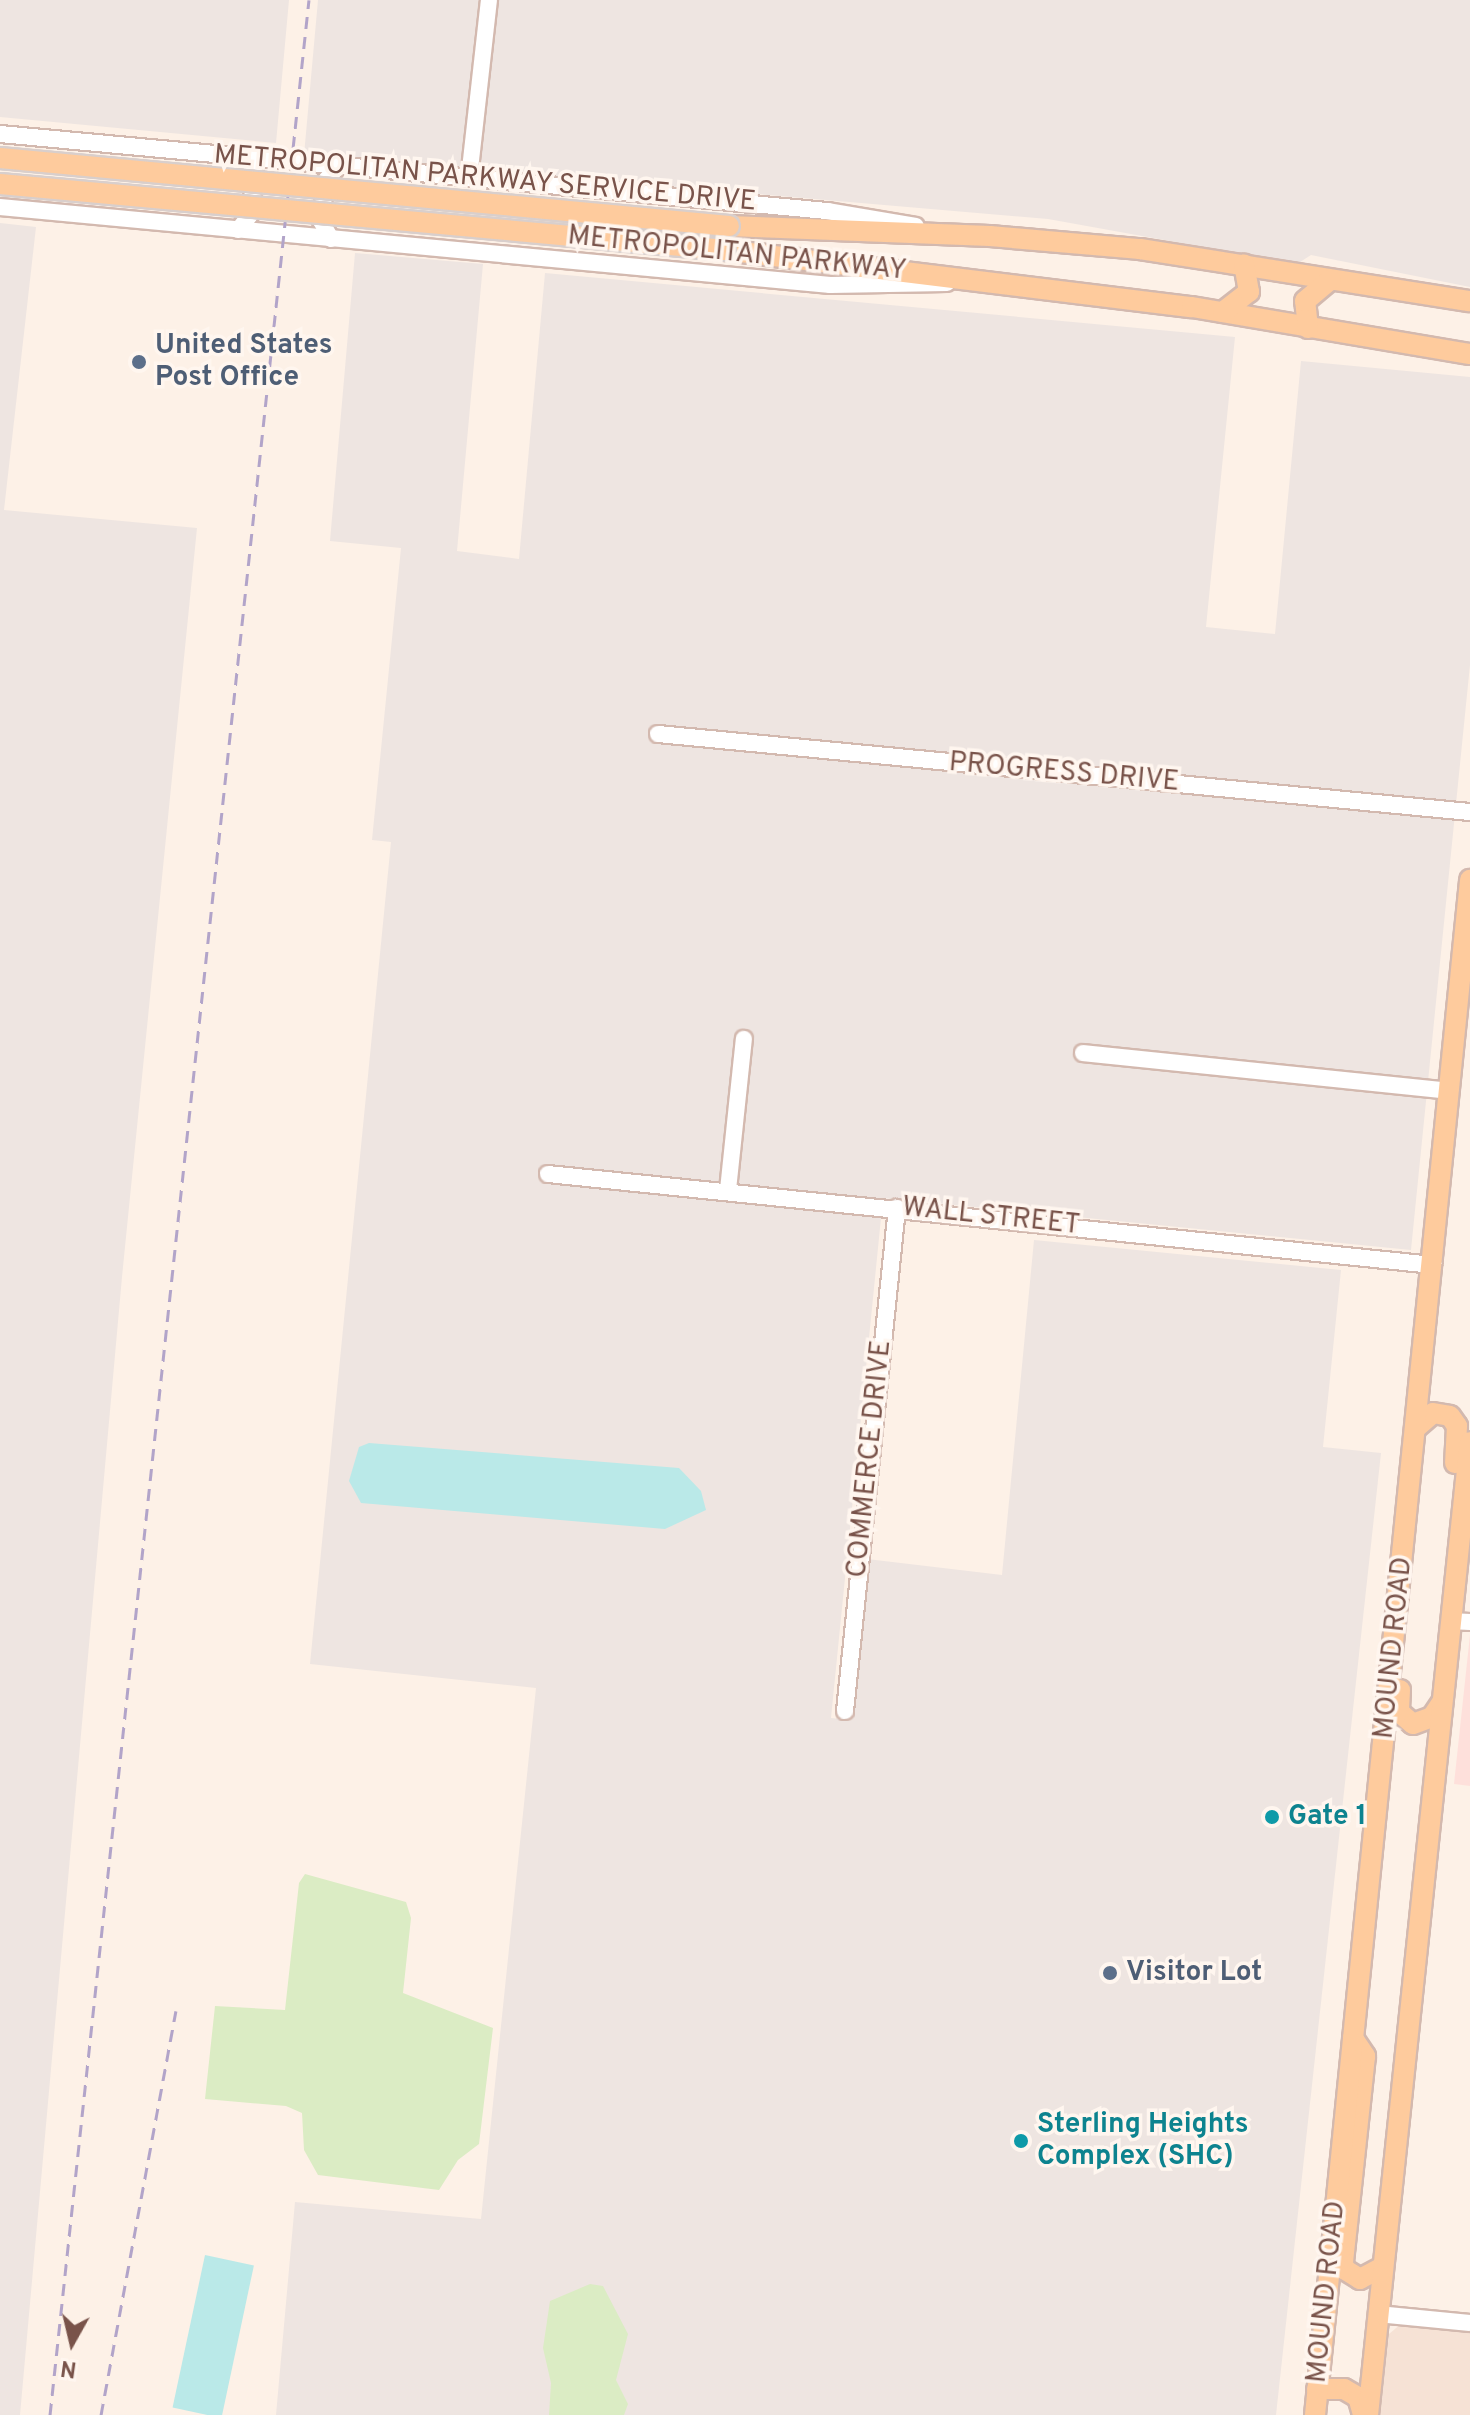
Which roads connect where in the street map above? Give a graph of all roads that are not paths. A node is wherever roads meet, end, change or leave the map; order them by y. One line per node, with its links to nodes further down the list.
1 (489, 0): 6 (street)
2 (0, 134): 4 (street, METROPOLITAN PARKWAY SERVICE DRIVE)
3 (0, 158): 10 (main road, METROPOLITAN PARKWAY, bridge)
4 (248, 158): 5 (street, METROPOLITAN PARKWAY SERVICE DRIVE); 9 (street)
5 (338, 166): 6 (street, METROPOLITAN PARKWAY SERVICE DRIVE); 11 (street)
6 (469, 178): 10 (street, METROPOLITAN PARKWAY SERVICE DRIVE)
7 (0, 184): 14 (main road, METROPOLITAN PARKWAY, bridge)
8 (0, 207): 9 (street)
9 (238, 230): 11 (street)
10 (969, 235): 12 (main road, METROPOLITAN PARKWAY)
11 (331, 239): 14 (street)
12 (1244, 264): 13 (main road, METROPOLITAN PARKWAY); 16 (main road)
13 (1330, 280): 15 (main road, METROPOLITAN PARKWAY); 17 (main road)
14 (977, 282): 16 (main road, METROPOLITAN PARKWAY)
15 (1470, 301)
16 (1223, 312): 17 (main road, METROPOLITAN PARKWAY)
17 (1308, 328): 18 (main road, METROPOLITAN PARKWAY)
18 (1470, 354)
19 (658, 734): 20 (street, PROGRESS DRIVE)
20 (1470, 812)
21 (1470, 880): 24 (main road, MOUND ROAD)
22 (744, 1039): 26 (street)
23 (1083, 1053): 24 (street)
24 (1450, 1091): 28 (main road, MOUND ROAD)
25 (548, 1174): 26 (street, WALL STREET)
26 (728, 1190): 27 (street, WALL STREET)
27 (897, 1208): 28 (street, WALL STREET); 34 (street, COMMERCE DRIVE)
28 (1433, 1265): 29 (main road, MOUND ROAD)
29 (1417, 1427): 31 (main road, MOUND ROAD); 32 (main road)
30 (1470, 1442): 32 (main road, MOUND ROAD)
31 (1411, 1479): 33 (main road); 35 (main road, MOUND ROAD)
32 (1460, 1622): 33 (main road, MOUND ROAD)
33 (1442, 1702): 36 (main road, MOUND ROAD)
34 (845, 1711)
35 (1353, 2038): 36 (main road); 39 (main road, MOUND ROAD)
36 (1383, 2267): 37 (main road, MOUND ROAD)
37 (1378, 2314): 38 (street); 41 (main road, MOUND ROAD)
38 (1470, 2323)
39 (1317, 2389): 40 (main road, MOUND ROAD); 41 (main road)
40 (1315, 2415)
41 (1366, 2415)

